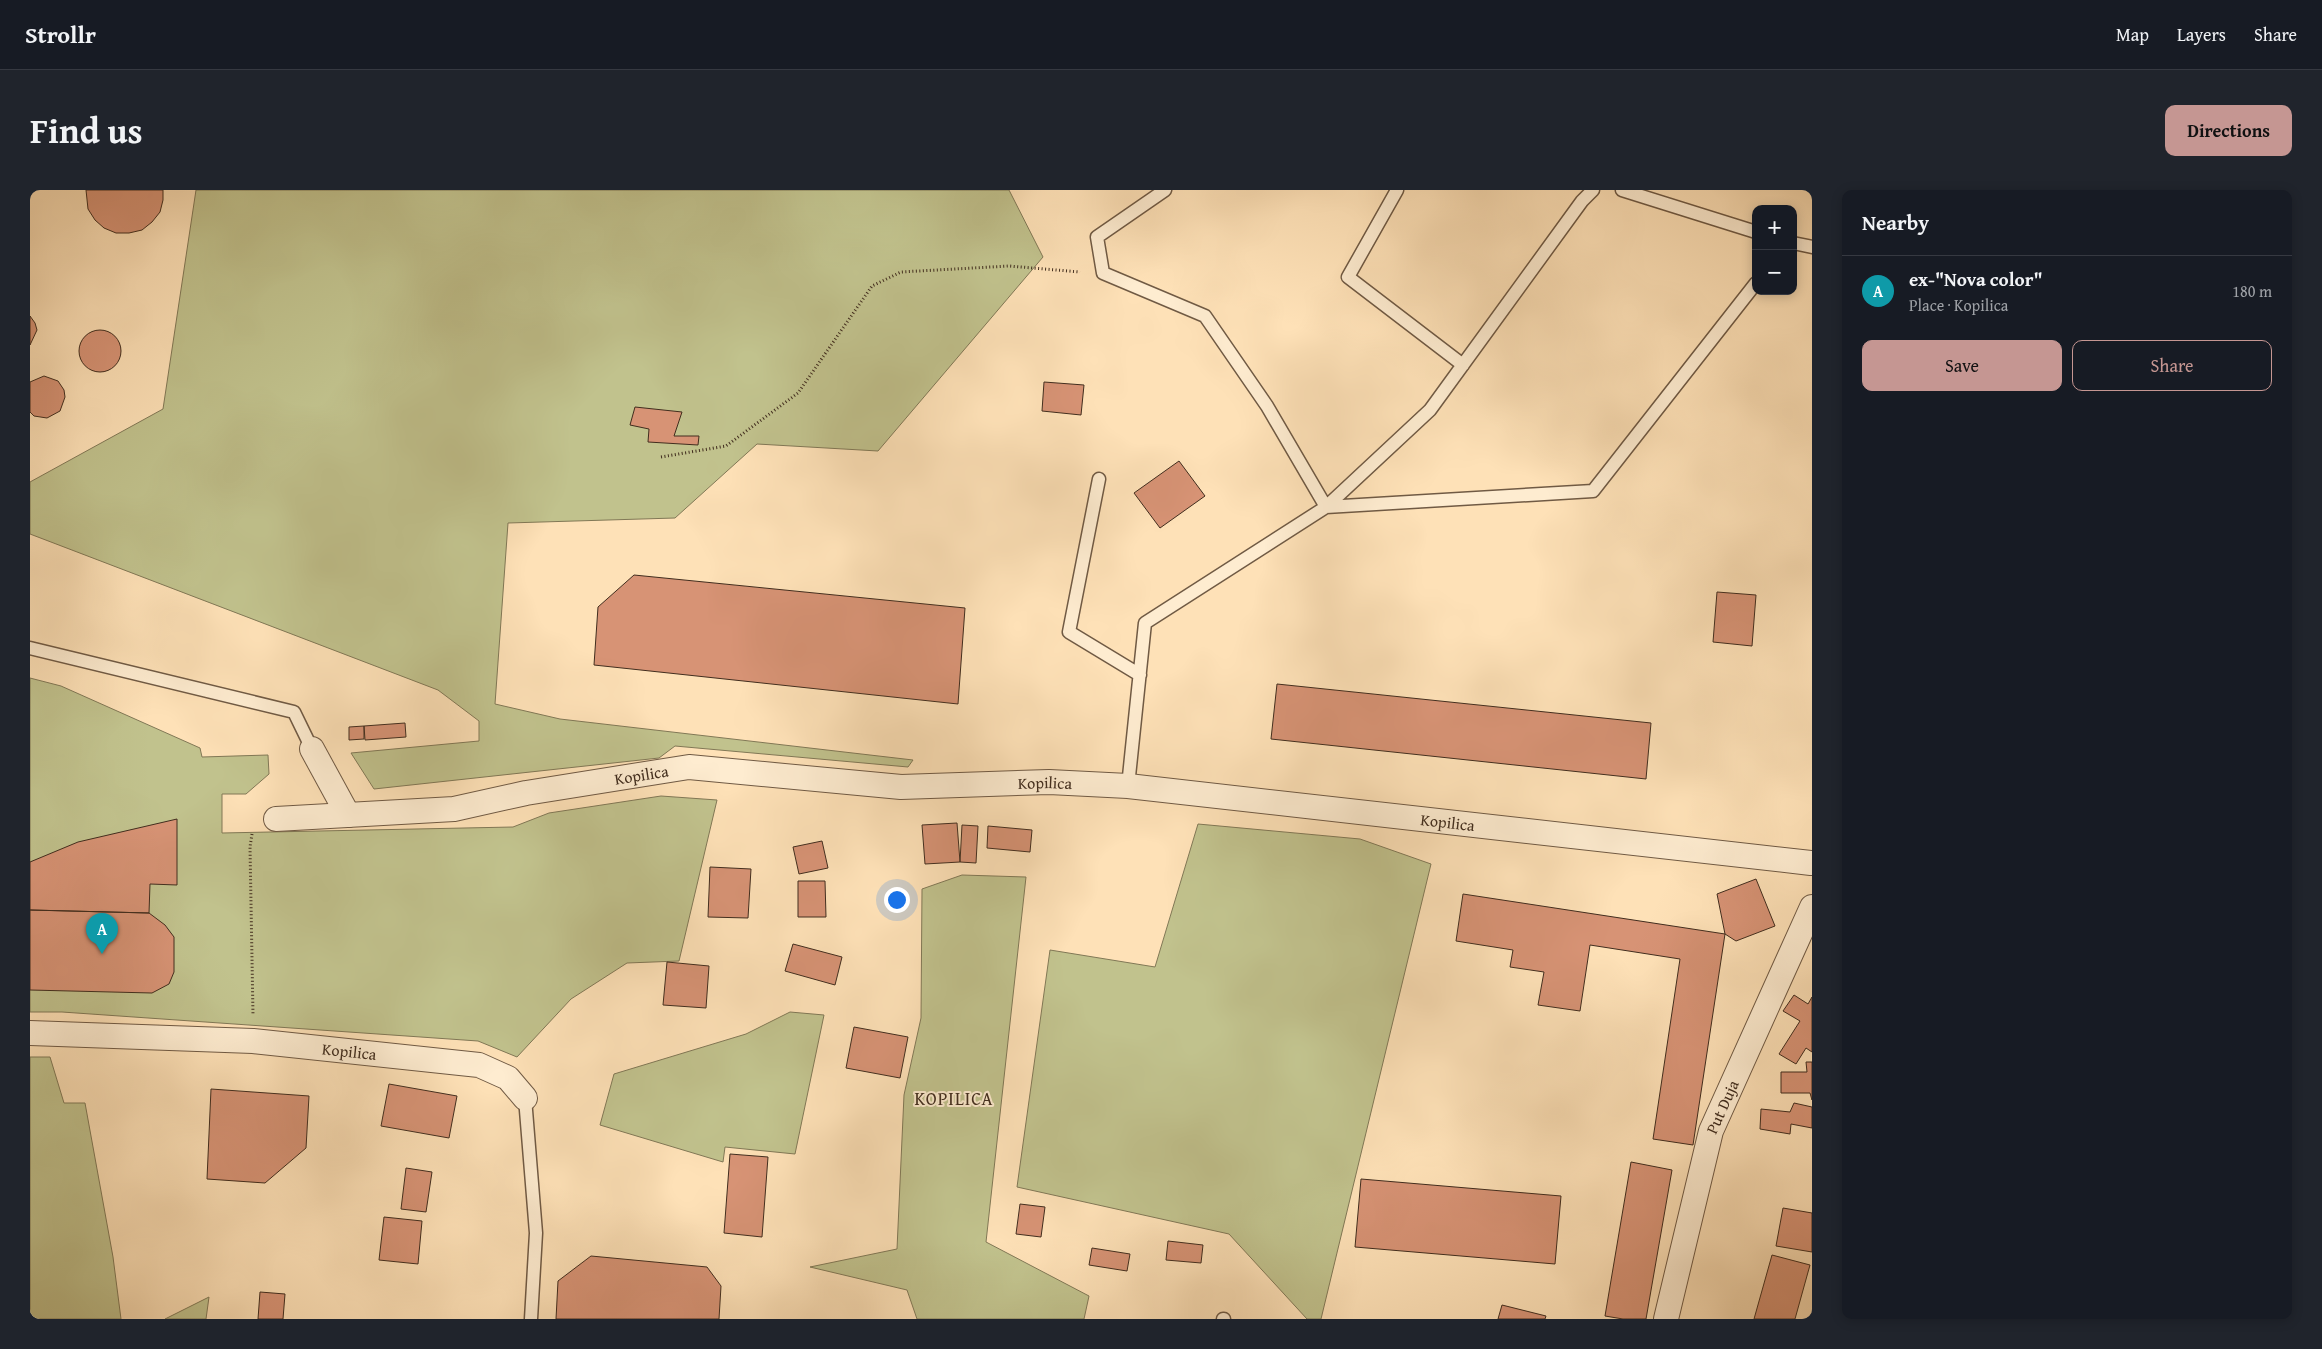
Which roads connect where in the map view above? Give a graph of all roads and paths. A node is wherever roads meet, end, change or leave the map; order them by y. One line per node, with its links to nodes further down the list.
1 (1165, 190): 8 (lane)
2 (1397, 190): 10 (lane)
3 (1593, 190): 10 (lane)
4 (1622, 190): 5 (lane)
5 (1752, 231)
6 (1797, 244): 7 (lane)
7 (1812, 247)
8 (1103, 273): 11 (path); 13 (lane)
9 (1752, 288): 13 (lane)
10 (1462, 365): 13 (lane)
11 (661, 457)
12 (1099, 479): 15 (lane)
13 (1326, 507): 15 (lane)
14 (30, 648): 16 (lane)
15 (1140, 675): 17 (lane)
16 (312, 749): 18 (street)
17 (1128, 786): 18 (street, Kopilica); 20 (street, Kopilica)
18 (348, 815): 19 (street, Kopilica)
19 (276, 819): 23 (path)
20 (1812, 860)
21 (1812, 907): 26 (street, Put Duja)
22 (30, 1033): 23 (street, Kopilica)
23 (253, 1041): 24 (street, Kopilica)
24 (525, 1098): 25 (lane, Kopilica)
25 (531, 1319)
26 (1666, 1319)

